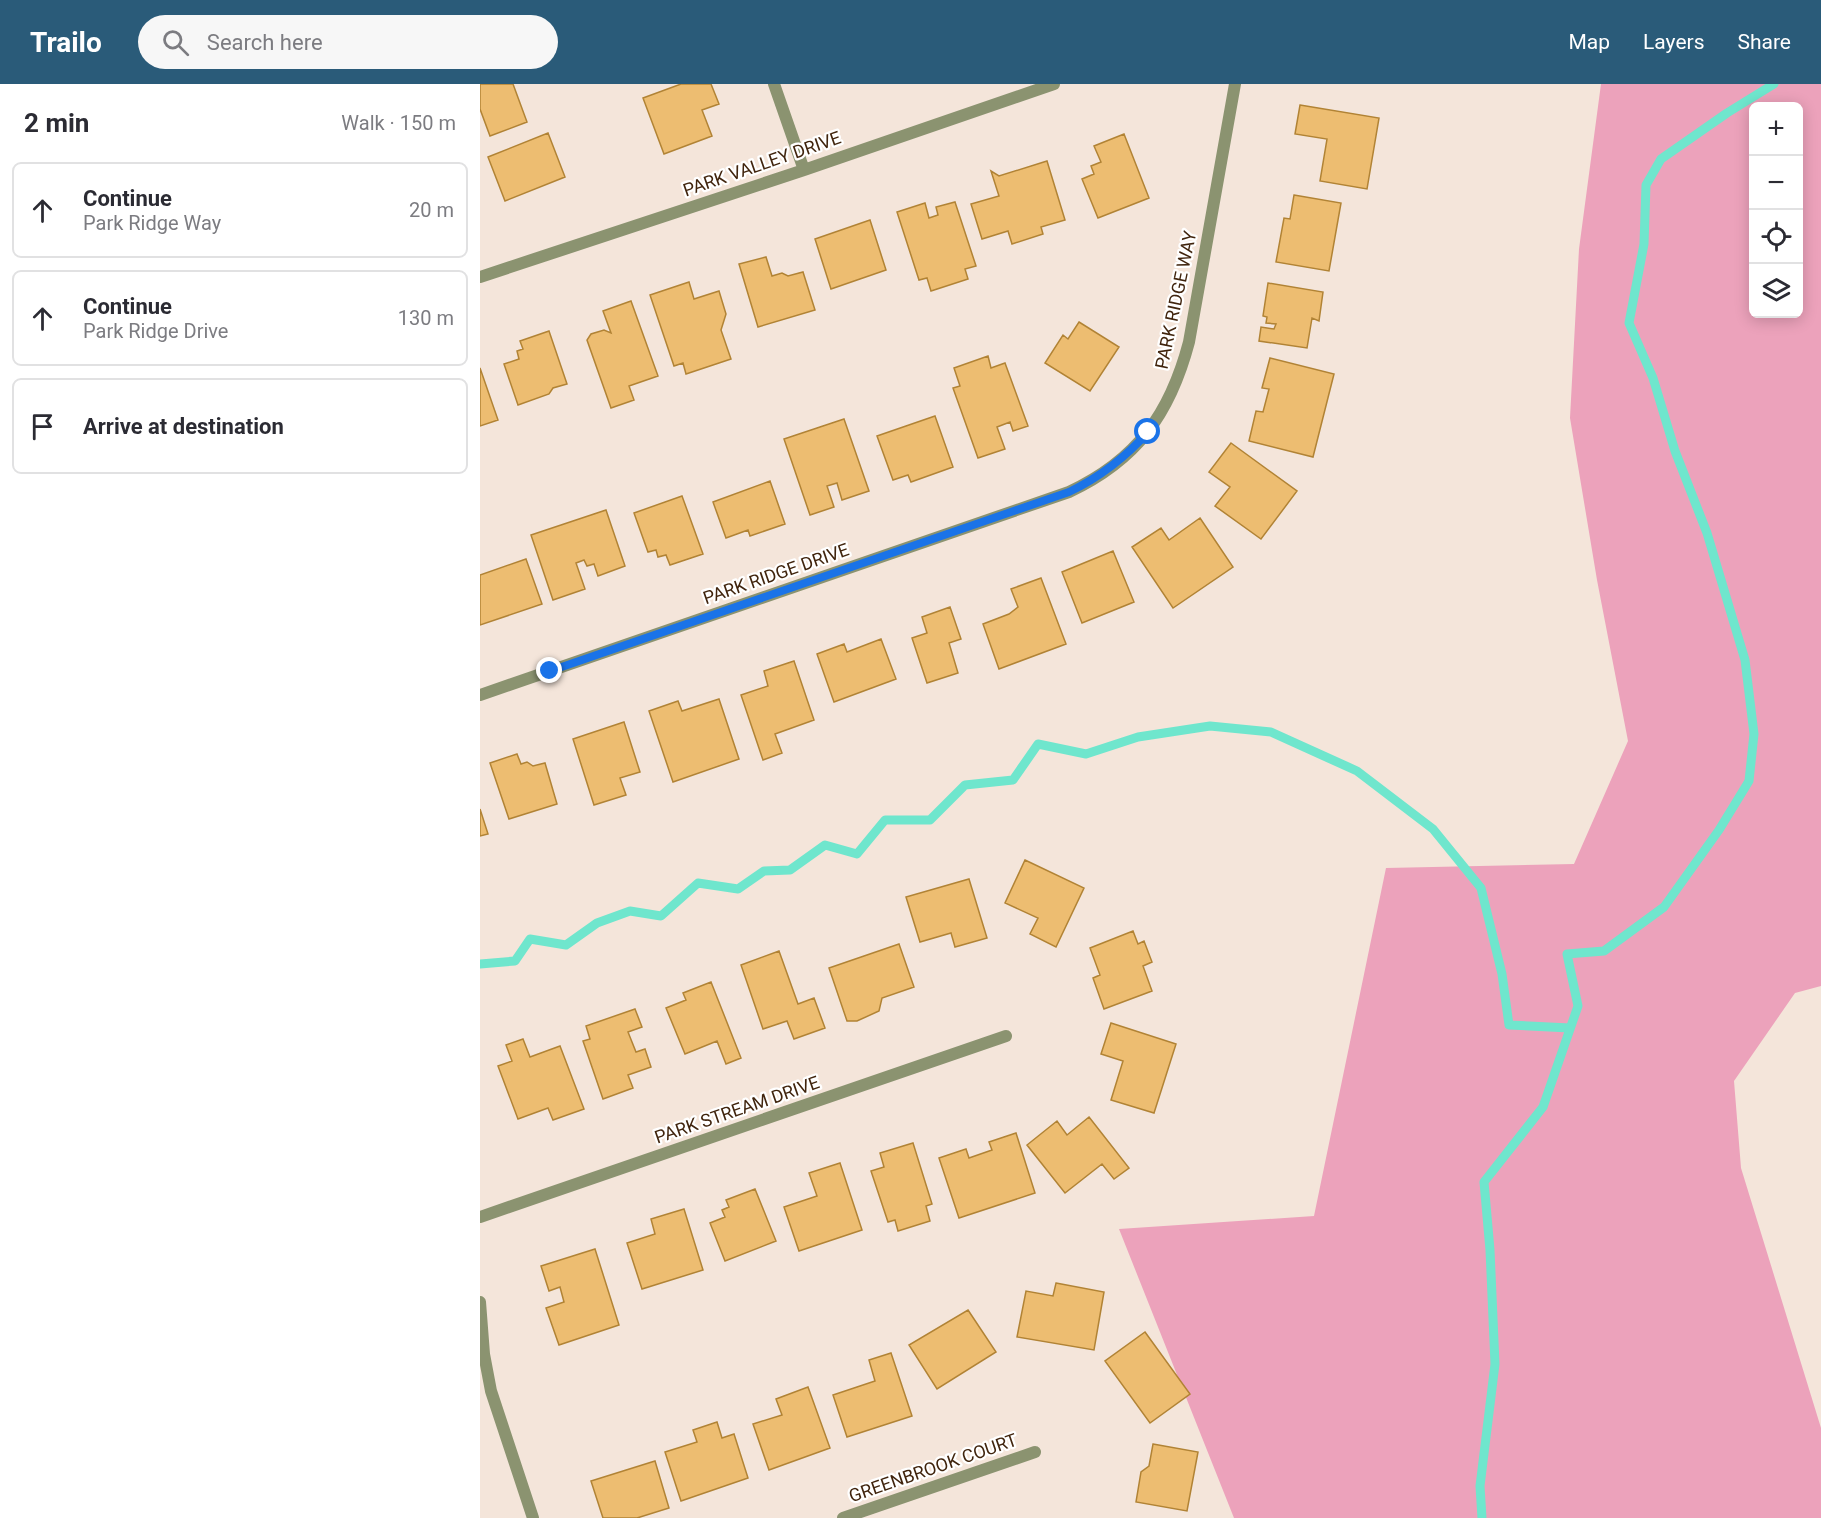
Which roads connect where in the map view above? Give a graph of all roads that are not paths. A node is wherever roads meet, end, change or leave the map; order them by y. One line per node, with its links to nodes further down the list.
1 (774, 84): 4 (street)
2 (1054, 84): 4 (street, PARK VALLEY DRIVE)
3 (1235, 84): 6 (street, PARK RIDGE WAY)
4 (804, 170): 5 (street, PARK VALLEY DRIVE)
5 (480, 277)
6 (1082, 486): 7 (street, PARK RIDGE DRIVE)
7 (480, 695)
8 (1006, 1036): 9 (street, PARK STREAM DRIVE)
9 (480, 1217)
10 (480, 1302): 12 (street)
11 (1035, 1452): 13 (street, GREENBROOK COURT)
12 (533, 1518)
13 (843, 1518)

